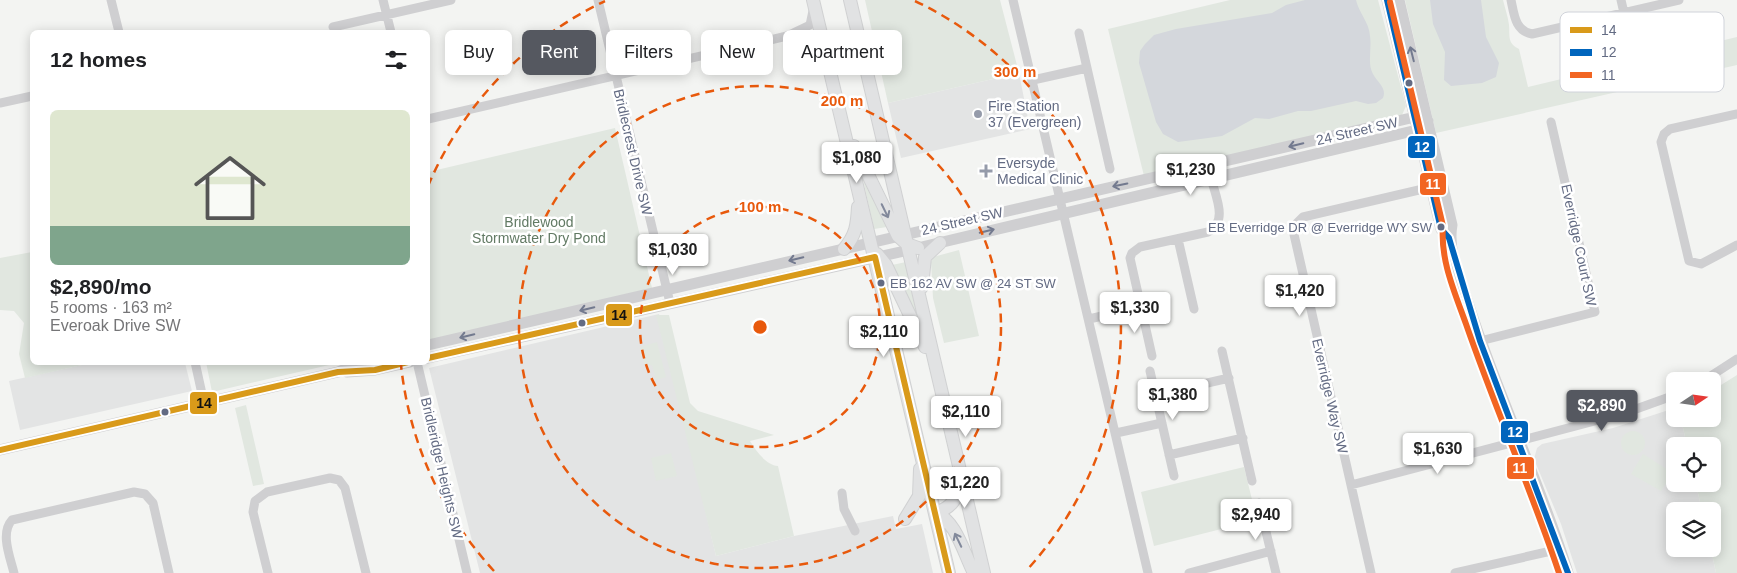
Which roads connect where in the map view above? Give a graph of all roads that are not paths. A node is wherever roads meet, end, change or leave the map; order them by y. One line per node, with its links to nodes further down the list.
1 (111, 0): 16 (street)
2 (383, 0): 13 (street)
3 (451, 0): 13 (street)
4 (598, 0): 24 (street, Bridlecrest Drive SW)
5 (813, 0): 18 (street); 19 (main road)
6 (850, 0): 44 (main road)
7 (1014, 0): 25 (street)
8 (1387, 0): 29 (street)
9 (1399, 0): 32 (street, one-way to 9)
10 (1511, 0): 15 (street)
11 (1679, 0): 12 (street)
12 (1628, 12)
13 (387, 15): 14 (street); 17 (street)
14 (333, 27)
15 (1560, 28)
16 (118, 30)
17 (391, 30)
18 (803, 30)
19 (820, 30)
20 (1079, 33): 22 (street)
21 (783, 37): 24 (street)
22 (1087, 68): 25 (street); 35 (street)
23 (831, 75): 31 (main road)
24 (616, 76): 30 (street); 49 (street, Bridlecrest Drive SW)
25 (1033, 80): 40 (street)
26 (30, 96): 27 (street)
27 (0, 103)
28 (1737, 114): 46 (street)
29 (1415, 117): 32 (street, 24 Street SW); 34 (street); 40 (street, 24 Street SW, one-way to 40)
30 (430, 119)
31 (842, 119): 38 (main road); 44 (main road, one-way to 44)
32 (1428, 121): 34 (street, 24 Street SW); 37 (street)
33 (1551, 122): 55 (street, Everridge Court SW)
34 (1418, 130): 36 (street, 24 Street SW); 39 (street)
35 (1110, 169)
36 (1211, 178): 41 (street, 24 Street SW); 42 (street)
37 (1443, 185): 39 (street, Everridge Way SW); 43 (street)
38 (858, 188): 47 (main road); 48 (main road)
39 (1431, 188): 43 (street); 83 (street, Everridge Way SW)
40 (1061, 198): 41 (street); 44 (street, 24 Street SW)
41 (1064, 212): 45 (street, 24 Street SW, one-way to 41); 54 (street)
42 (1178, 238): 51 (street); 52 (street)
43 (1450, 238): 55 (street)
44 (907, 243): 45 (street, 24 Street SW); 48 (street, 24 Street SW); 48 (street, 24 Street SW); 53 (main road)
45 (940, 243): 53 (main road)
46 (1737, 244)
47 (844, 248): 48 (street, 24 Street SW); 49 (street, 24 Street SW, one-way to 49)
48 (873, 251): 50 (street, 24 Street SW); 68 (main road); 78 (main road)
49 (666, 291): 50 (street, Bridlecrest Drive SW); 56 (street, 24 Street SW, one-way to 56)
50 (670, 303): 59 (street, 24 Street SW)
51 (1141, 307): 54 (street); 58 (street)
52 (1194, 309)
53 (922, 310): 68 (main road)
54 (1089, 319): 74 (street)
55 (1480, 342): 76 (street)
56 (430, 346)
57 (1222, 351): 69 (street)
58 (1152, 356)
59 (430, 358)
60 (1737, 359): 67 (street)
61 (196, 365): 72 (street)
62 (355, 365): 66 (street)
63 (397, 365): 66 (street)
64 (418, 365): 95 (street, Bridleridge Heights SW)
65 (1150, 371): 70 (street)
66 (338, 372): 72 (street)
67 (1717, 372)
68 (937, 374): 80 (main road)
69 (1229, 378): 70 (street); 75 (street)
70 (1155, 395): 73 (street)
71 (1666, 398): 76 (street)
72 (204, 403): 77 (street)
73 (1162, 423): 74 (street); 79 (street)
74 (1116, 434): 99 (street)
75 (1243, 438): 79 (street); 82 (street)
76 (1518, 442): 83 (street); 89 (street)
77 (0, 450)
78 (921, 452): 86 (main road); 87 (main road)
79 (1169, 455): 81 (street)
80 (961, 476): 86 (main road); 98 (main road)
81 (1174, 476)
82 (1252, 481)
83 (1351, 485): 102 (street, Everridge Way SW)
84 (842, 493): 88 (street)
85 (1259, 503): 90 (street)
86 (934, 513): 96 (main road); 97 (main road, one-way to 86)
87 (905, 519)
88 (855, 530)
89 (1560, 549): 103 (street); 104 (street)
90 (1270, 552): 100 (street); 101 (street)
91 (14, 573): 92 (street)
92 (169, 573)
93 (268, 573): 94 (street)
94 (366, 573)
95 (467, 573)
96 (949, 573)
97 (974, 573)
98 (984, 573)
99 (1148, 573)
100 (1189, 573)
101 (1276, 573)
102 (1371, 573)
103 (1455, 573)
104 (1568, 573)

